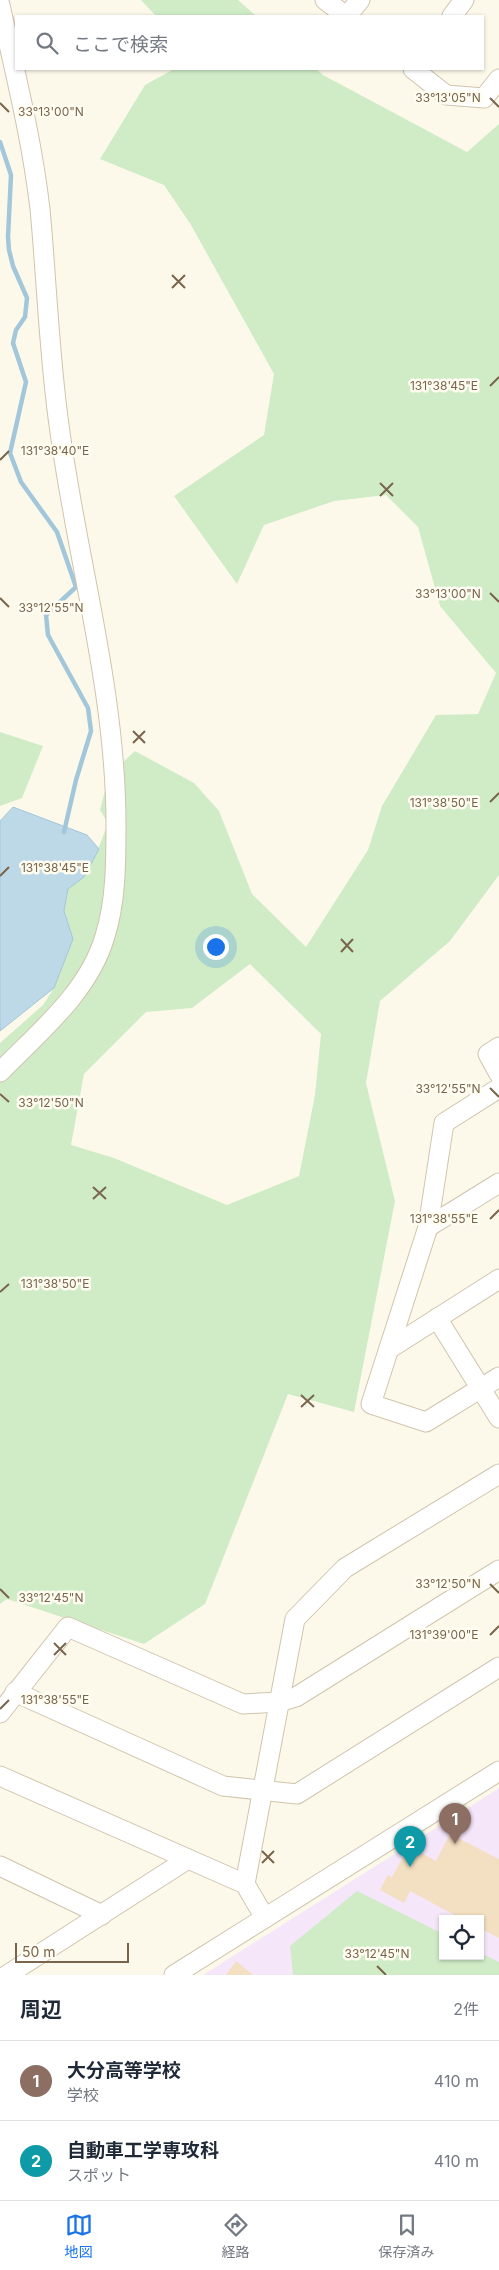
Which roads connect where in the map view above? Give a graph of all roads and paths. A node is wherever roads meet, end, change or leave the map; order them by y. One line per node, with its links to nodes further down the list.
1 (325, 0): 5 (street)
2 (360, 0): 6 (street)
3 (464, 0): 7 (street)
4 (0, 5): 11 (street)
5 (346, 15)
6 (348, 15)
7 (453, 15)
8 (414, 70): 9 (street)
9 (499, 79)
10 (499, 1047): 12 (street)
11 (0, 1072)
12 (499, 1074)
13 (499, 1088): 15 (street)
14 (499, 1183): 15 (street)
15 (428, 1226): 18 (street)
16 (499, 1279): 17 (street)
17 (437, 1318): 18 (street); 20 (street)
18 (389, 1350): 20 (street)
19 (499, 1377): 20 (street)
20 (480, 1388): 21 (street)
21 (499, 1418)
22 (499, 1474): 26 (street)
23 (499, 1570): 26 (street)
24 (499, 1667): 30 (street)
25 (15, 1692): 26 (street); 27 (street); 30 (street)
26 (279, 1702): 30 (street)
27 (0, 1713)
28 (499, 1771): 35 (street)
29 (0, 1776): 31 (street)
30 (262, 1792): 33 (street)
31 (188, 1859): 33 (street); 34 (street)
32 (0, 1866): 34 (street)
33 (244, 1884): 35 (street)
34 (102, 1915): 36 (street)
35 (265, 1918): 37 (street)
36 (7, 1975)
37 (174, 1975)

